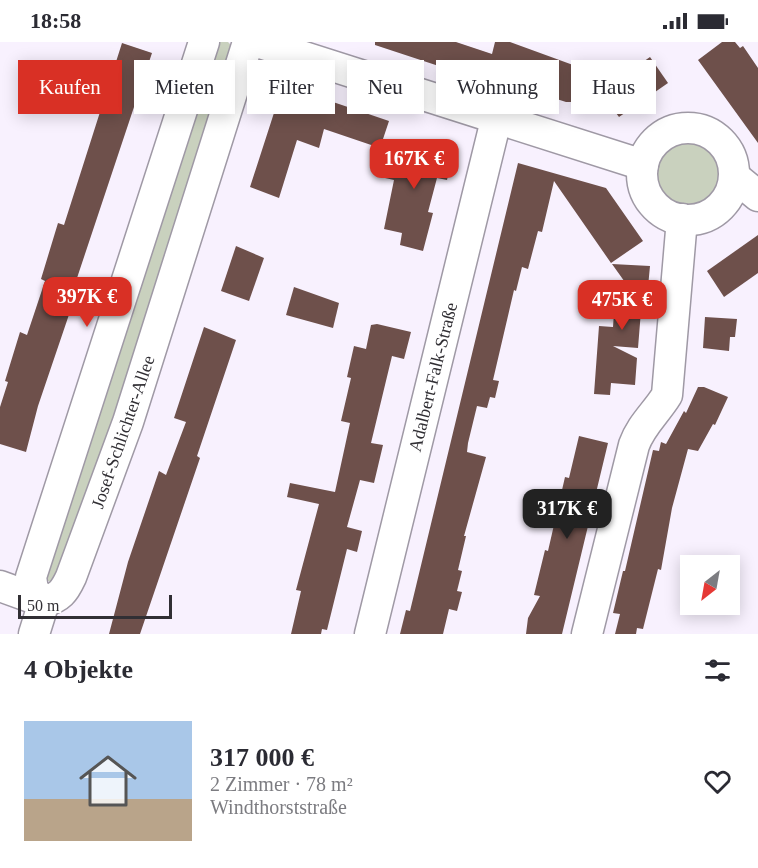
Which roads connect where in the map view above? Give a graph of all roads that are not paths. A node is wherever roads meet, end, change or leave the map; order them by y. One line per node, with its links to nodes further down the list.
1 (204, 42): 10 (street)
2 (248, 42): 10 (street, Josef-Schlichter-Allee)
3 (257, 42): 4 (street)
4 (496, 120): 5 (street); 12 (street, Adalbert-Falk-Straße)
5 (643, 165): 6 (street); 8 (street)
6 (735, 177): 7 (street); 8 (street)
7 (758, 196)
8 (682, 219): 13 (street)
9 (0, 586): 10 (street)
10 (44, 602): 11 (street)
11 (34, 634)
12 (370, 634)
13 (587, 634)

